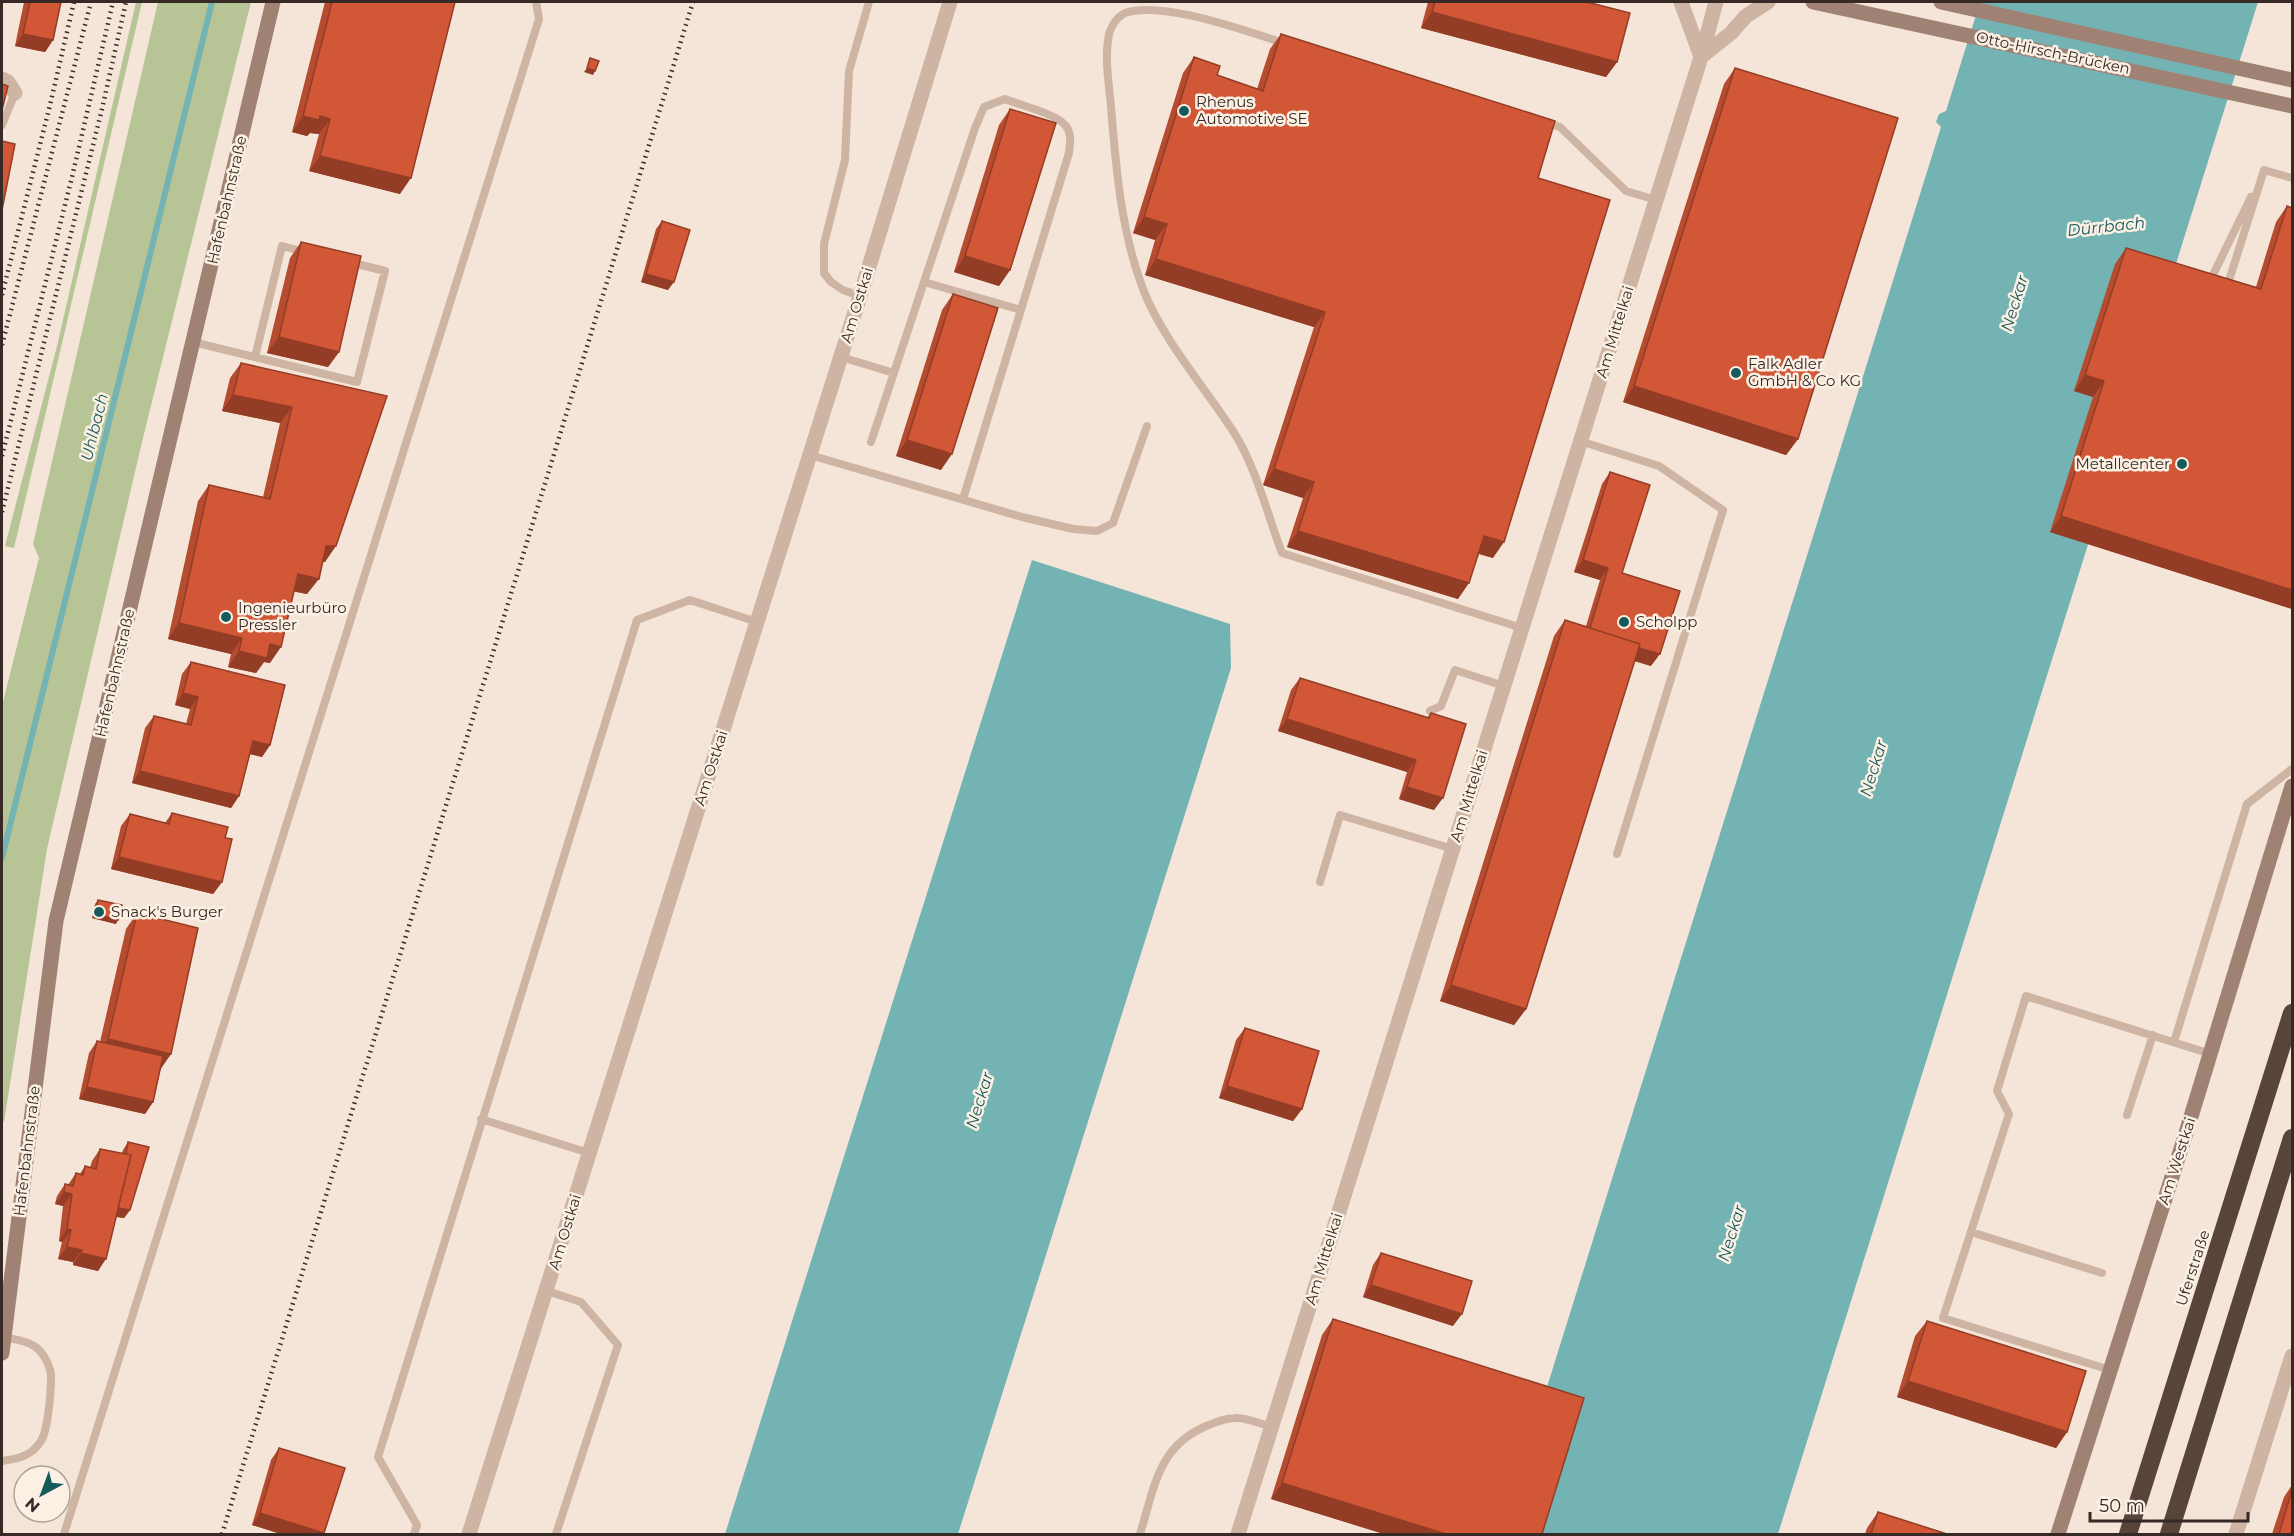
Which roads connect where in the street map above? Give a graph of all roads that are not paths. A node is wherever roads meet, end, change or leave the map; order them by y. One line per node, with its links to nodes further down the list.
1 (273, 2): 28 (main road, Hafenbahnstraße)
2 (536, 2): 63 (lane)
3 (869, 2): 25 (lane)
4 (950, 2): 25 (street, Am Ostkai)
5 (1681, 2): 11 (street)
6 (1716, 2): 11 (street, Am Mittelkai)
7 (1768, 2): 11 (street)
8 (1813, 2): 15 (main road, Otto-Hirsch-Brücken)
9 (1941, 2): 13 (main road, Otto-Hirsch-Brücken)
10 (1299, 47): 38 (lane)
11 (1701, 57): 20 (street, Am Mittelkai)
12 (2, 79): 14 (street)
13 (2292, 80)
14 (15, 93): 17 (lane)
15 (2292, 106)
16 (1538, 120): 20 (lane)
17 (2, 125)
18 (2264, 170): 19 (lane); 24 (lane); 26 (lane)
19 (2292, 178)
20 (1656, 200): 33 (street, Am Mittelkai)
21 (316, 255): 29 (lane)
22 (339, 260): 29 (lane)
23 (924, 282): 27 (lane); 27 (lane); 31 (lane)
24 (2206, 290)
25 (861, 296): 30 (street, Am Ostkai)
26 (2224, 296)
27 (1021, 310): 36 (lane)
28 (193, 342): 29 (lane); 57 (main road, Hafenbahnstraße)
29 (255, 357)
30 (841, 357): 31 (lane); 35 (street, Am Ostkai)
31 (894, 373): 34 (lane)
32 (1146, 426): 36 (lane)
33 (1581, 441): 38 (street, Am Mittelkai); 44 (lane)
34 (871, 442)
35 (810, 455): 36 (lane); 37 (street, Am Ostkai)
36 (963, 500)
37 (757, 622): 51 (lane); 53 (street, Am Ostkai)
38 (1522, 628): 39 (street, Am Mittelkai)
39 (1504, 686): 40 (lane); 43 (street, Am Mittelkai)
40 (1430, 711)
41 (2292, 769): 48 (lane)
42 (2292, 786): 49 (main road, Am Westkai)
43 (1453, 849): 45 (lane); 61 (street, Am Mittelkai)
44 (1617, 854)
45 (1320, 882)
46 (2292, 1012): 70 (highway, Uferstraße)
47 (2153, 1035): 48 (lane); 50 (lane); 54 (lane)
48 (2174, 1042): 49 (lane)
49 (2211, 1054): 60 (main road, Am Westkai)
50 (2127, 1115)
51 (481, 1119): 53 (lane); 64 (lane)
52 (2292, 1138): 71 (highway)
53 (589, 1153): 56 (street, Am Ostkai)
54 (1971, 1232): 55 (lane); 60 (lane)
55 (2102, 1273)
56 (547, 1291): 65 (street, Am Ostkai); 66 (lane)
57 (3, 1337): 58 (main road, Hafenbahnstraße); 62 (lane)
58 (2, 1353)
59 (2292, 1356): 72 (street)
60 (2110, 1370): 69 (main road, Am Westkai)
61 (1272, 1427): 67 (lane); 68 (street, Am Mittelkai)
62 (2, 1461)
63 (64, 1534)
64 (414, 1534)
65 (469, 1534)
66 (556, 1534)
67 (1140, 1534)
68 (1238, 1534)
69 (2058, 1534)
70 (2128, 1534)
71 (2169, 1534)
72 (2236, 1534)

